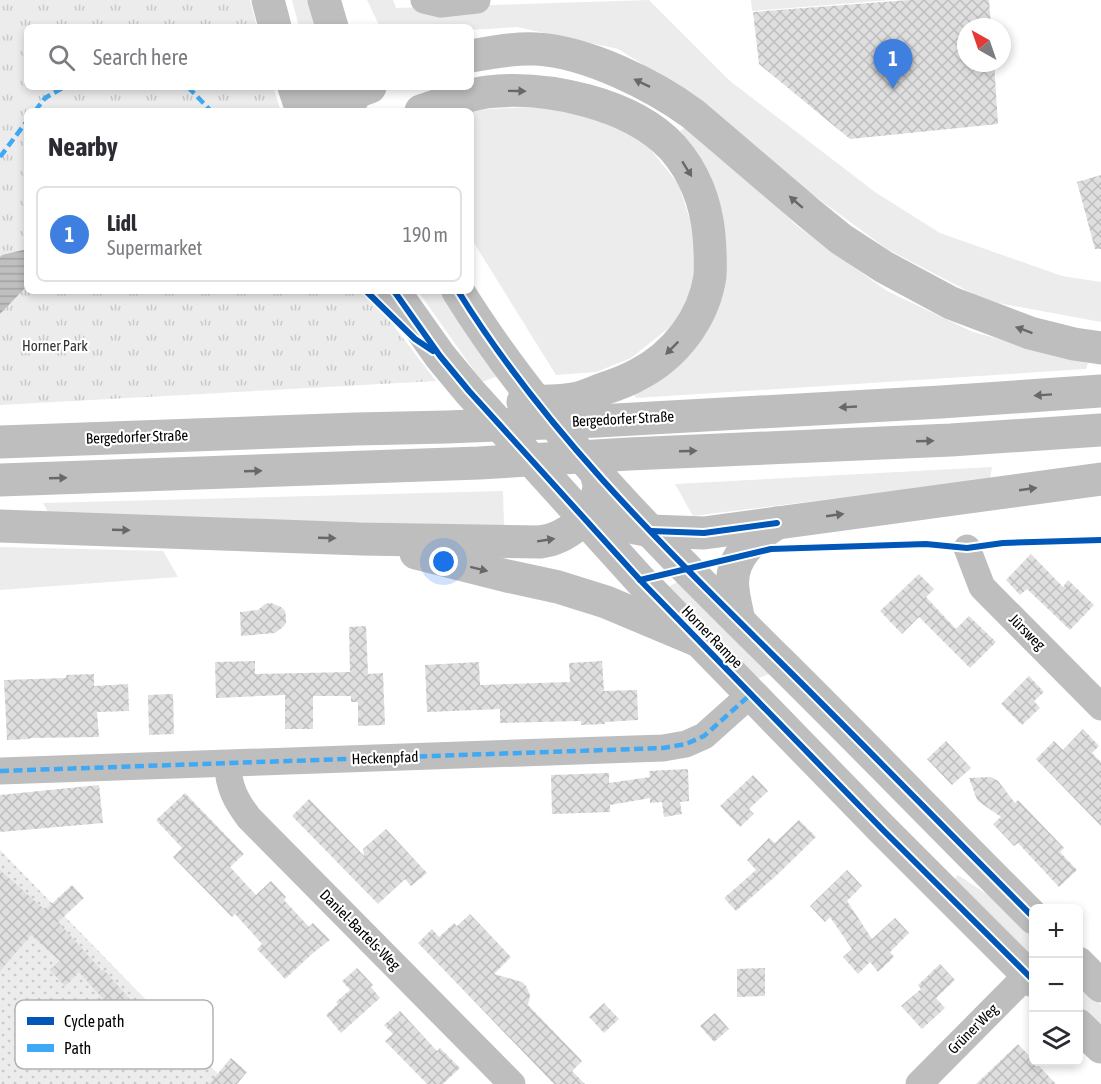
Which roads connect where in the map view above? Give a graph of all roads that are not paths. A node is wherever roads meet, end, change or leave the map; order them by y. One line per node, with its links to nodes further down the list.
1 (268, 0): 5 (main road)
2 (324, 0): 6 (main road)
3 (424, 0): 4 (street)
4 (477, 0)
5 (274, 24)
6 (331, 24)
7 (474, 56): 16 (main road, one-way to 7)
8 (295, 90): 12 (main road)
9 (324, 90): 10 (main road)
10 (356, 100)
11 (454, 105): 13 (main road); 18 (main road, one-way to 18)
12 (301, 108)
13 (438, 108)
14 (396, 294): 24 (main road, Horner Rampe)
15 (460, 294): 21 (main road, Horner Rampe)
16 (1101, 348)
17 (1101, 391): 18 (main road, Bergedorfer Straße, one-way to 18)
18 (587, 409): 20 (main road, Bergedorfer Straße)
19 (1101, 430): 23 (main road, one-way to 19)
20 (0, 442)
21 (595, 470): 24 (main road); 27 (main road, Horner Rampe)
22 (1101, 479): 25 (main road, one-way to 22)
23 (0, 480)
24 (585, 518): 27 (main road); 28 (main road, one-way to 24); 31 (main road, Horner Rampe)
25 (777, 523): 27 (main road); 30 (main road)
26 (0, 526): 28 (main road, one-way to 28)
27 (651, 531): 30 (main road, Horner Rampe)
28 (362, 539): 31 (main road, one-way to 31)
29 (967, 548): 34 (street, Jürsweg)
30 (739, 621): 32 (main road, Horner Rampe)
31 (699, 641): 33 (main road, Horner Rampe)
32 (796, 677): 33 (main road); 37 (main road, Horner Rampe)
33 (751, 694): 35 (street, Heckenpfad); 39 (main road, Horner Rampe)
34 (1101, 707)
35 (228, 764): 36 (street, Heckenpfad); 44 (street, Daniel-Bartels-Weg)
36 (0, 771)
37 (1029, 913)
38 (1083, 968): 41 (main road)
39 (1029, 977)
40 (1029, 979): 45 (street, Grüner Weg)
41 (1101, 986)
42 (1083, 1030): 43 (main road)
43 (1101, 1047)
44 (512, 1084)
45 (919, 1084)

